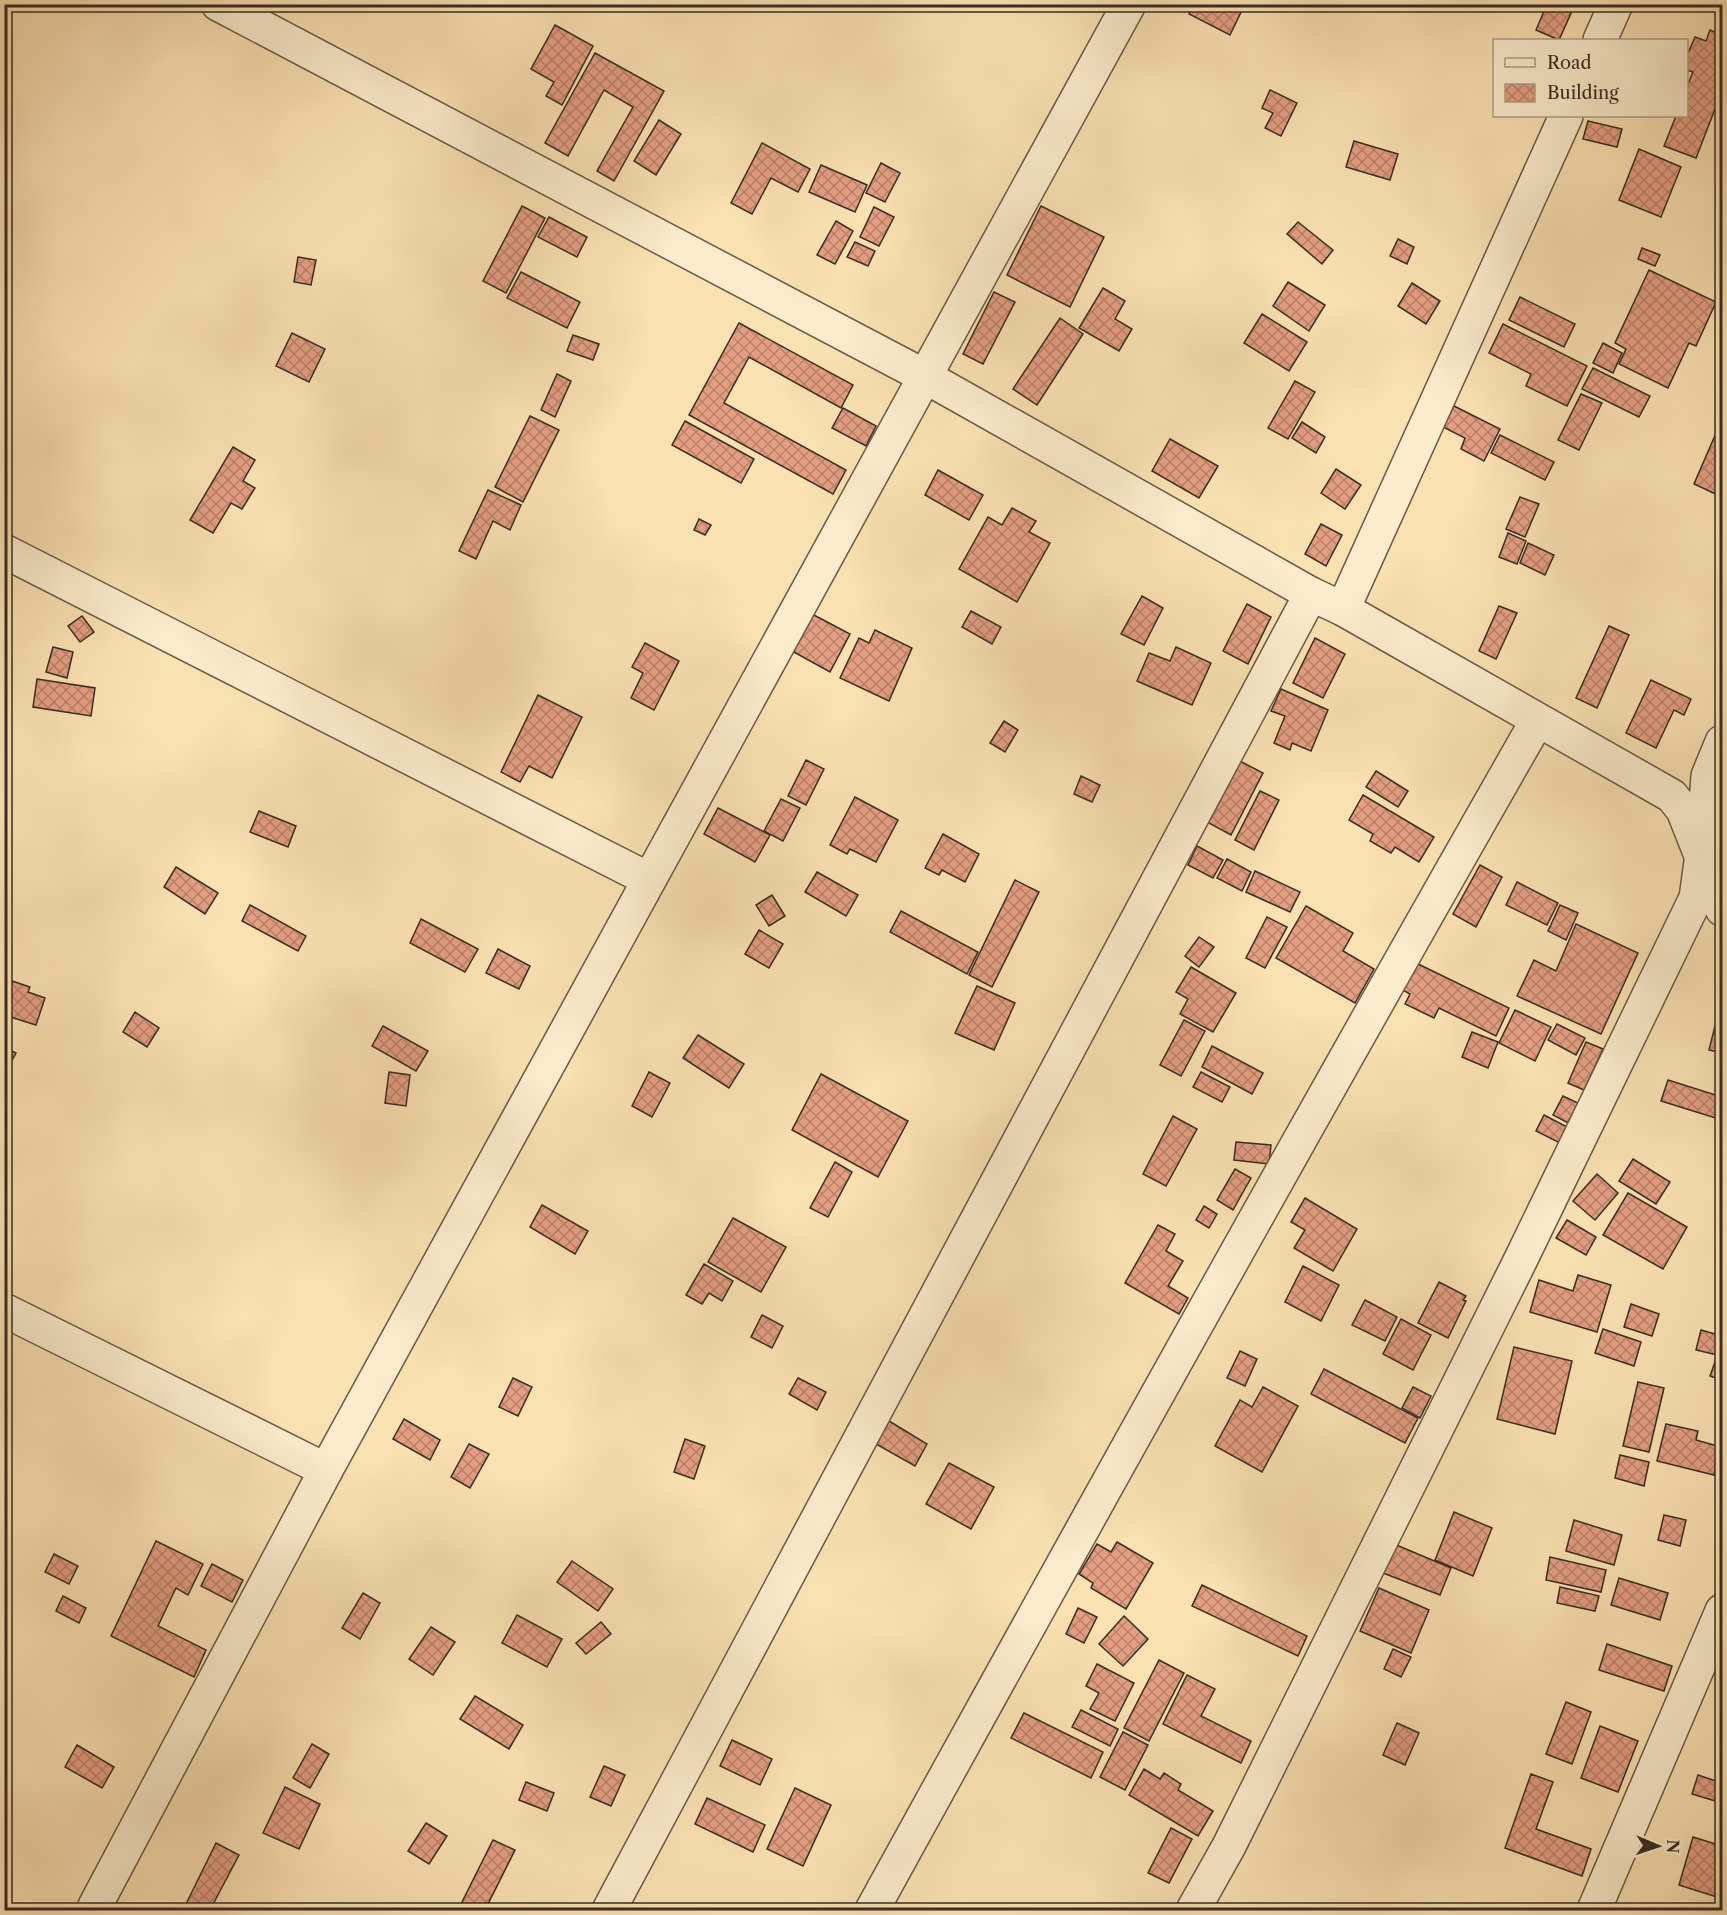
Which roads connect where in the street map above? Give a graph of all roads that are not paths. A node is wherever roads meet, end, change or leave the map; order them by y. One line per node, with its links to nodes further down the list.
1 (218, 4): 6 (street)
2 (1129, 4): 6 (street)
3 (1616, 4): 4 (street)
4 (1600, 39)
5 (1566, 117): 9 (street)
6 (926, 377): 8 (street); 13 (street)
7 (4, 551): 13 (street)
8 (1311, 594): 9 (street); 19 (street)
9 (1343, 609): 10 (street)
10 (1537, 720): 12 (street); 20 (street)
11 (1722, 742): 12 (street)
12 (1702, 855): 14 (street); 21 (street)
13 (648, 879): 16 (street)
14 (1722, 909)
15 (4, 1310): 16 (street)
16 (326, 1470): 18 (street)
17 (1722, 1611): 22 (street)
18 (95, 1906)
19 (609, 1911)
20 (872, 1911)
21 (1193, 1911)
22 (1594, 1911)

